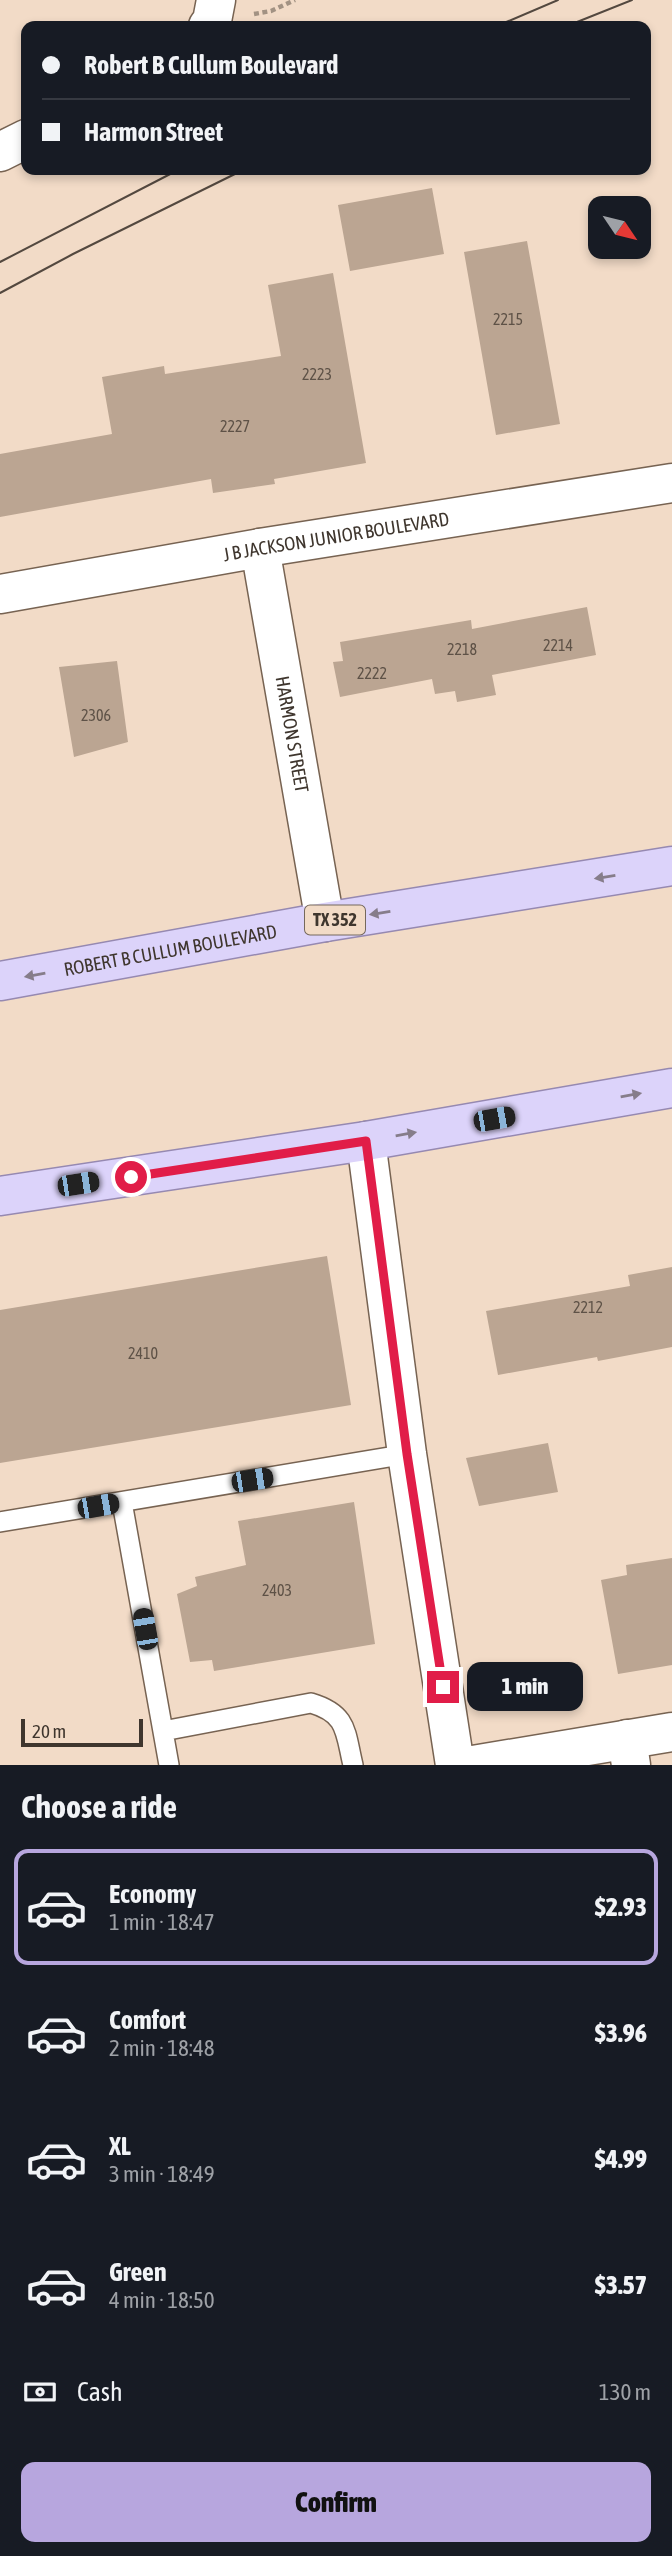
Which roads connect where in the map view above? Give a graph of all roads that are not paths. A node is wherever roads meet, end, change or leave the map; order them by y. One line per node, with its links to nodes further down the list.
1 (21, 142): 2 (street)
2 (0, 152)
3 (672, 483): 4 (street, J B JACKSON JUNIOR BOULEVARD)
4 (260, 548): 5 (street, J B JACKSON JUNIOR BOULEVARD); 7 (street, HARMON STREET)
5 (0, 594)
6 (672, 866): 7 (main road, ROBERT B CULLUM BOULEVARD / TX 352, one-way to 7)
7 (325, 922): 8 (main road, ROBERT B CULLUM BOULEVARD / TX 352, one-way to 8)
8 (0, 981)
9 (672, 1088): 10 (main road, one-way to 9)
10 (366, 1141): 11 (main road); 12 (street)
11 (0, 1196)
12 (407, 1454): 13 (lane); 20 (street)
13 (122, 1502): 14 (lane); 15 (lane)
14 (0, 1522)
15 (163, 1731): 18 (lane); 19 (lane)
16 (672, 1732): 17 (street)
17 (629, 1752): 21 (street)
18 (169, 1765)
19 (354, 1765)
20 (455, 1765)
21 (473, 1765)

